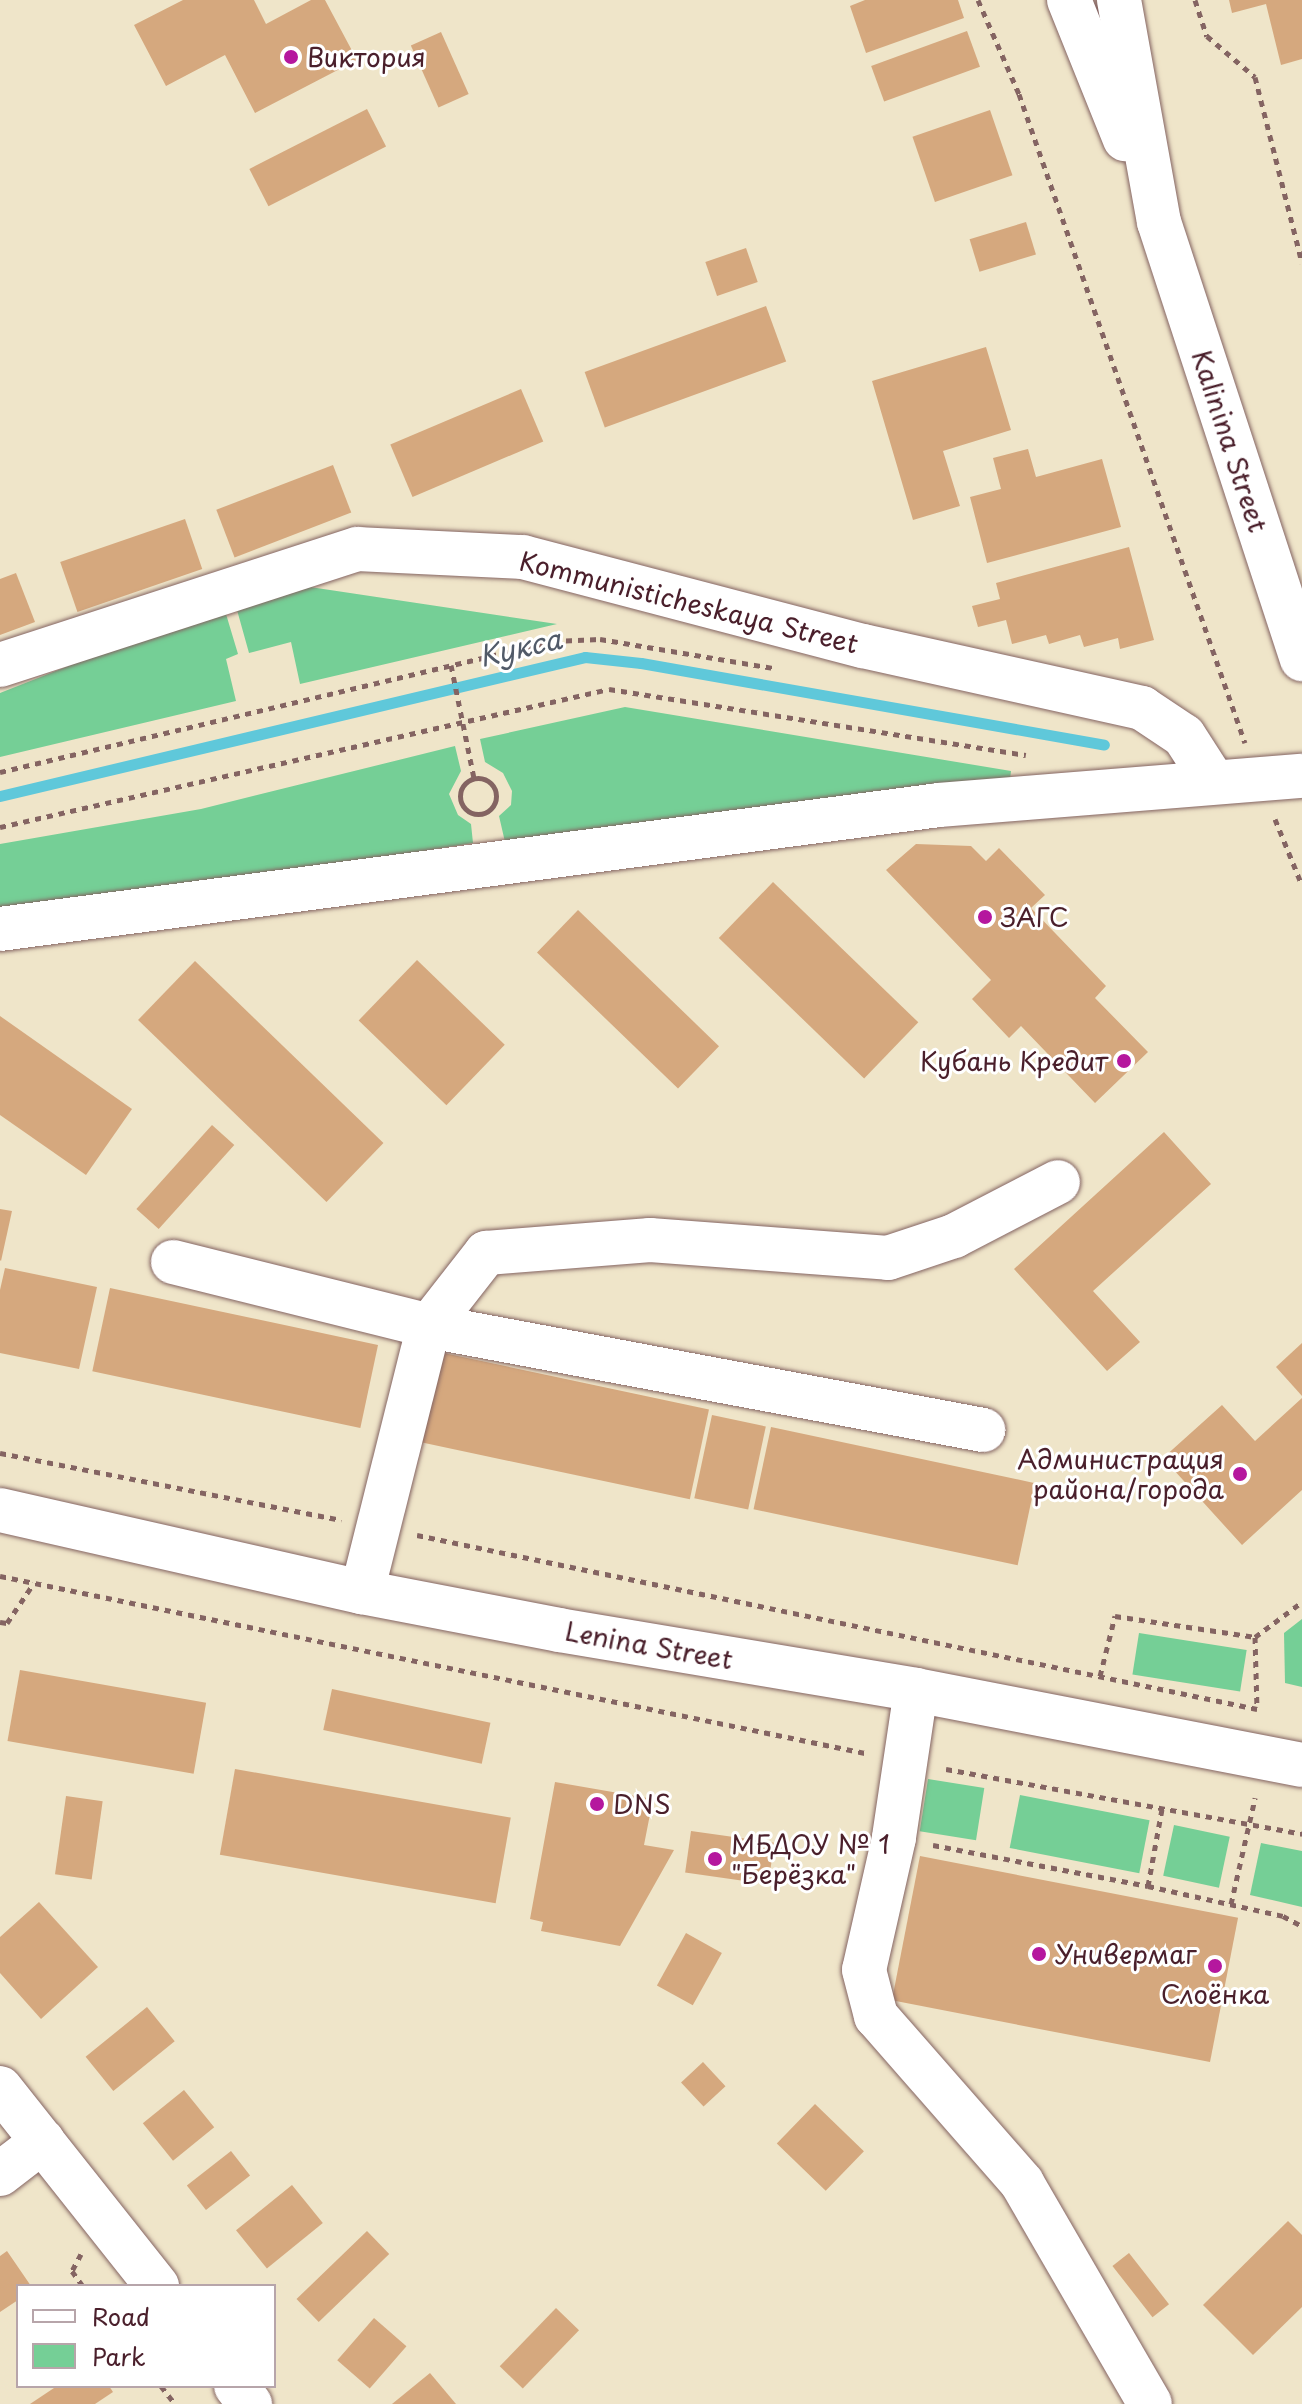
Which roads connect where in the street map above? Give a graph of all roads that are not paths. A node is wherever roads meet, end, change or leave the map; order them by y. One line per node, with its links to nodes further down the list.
1 (1069, 0): 3 (street, Kalinina Street)
2 (1119, 0): 3 (street, Kalinina Street)
3 (1159, 222): 4 (street, Kalinina Street)
4 (1302, 659)
5 (0, 665): 7 (street, Kommunisticheskaya Street)
6 (1302, 776): 7 (street)
7 (1213, 781): 8 (street)
8 (0, 929)
9 (1058, 1182): 11 (street)
10 (173, 1262): 11 (street)
11 (429, 1326): 12 (street); 14 (street)
12 (983, 1430)
13 (0, 1510): 14 (street, Lenina Street)
14 (362, 1592): 15 (street, Lenina Street)
15 (916, 1690): 16 (street, Lenina Street); 23 (street)
16 (1302, 1765)
17 (0, 2088): 18 (street)
18 (43, 2141): 19 (street); 20 (street)
19 (0, 2174)
20 (155, 2284)
21 (238, 2388): 22 (street)
22 (250, 2404)
23 (1150, 2404)

